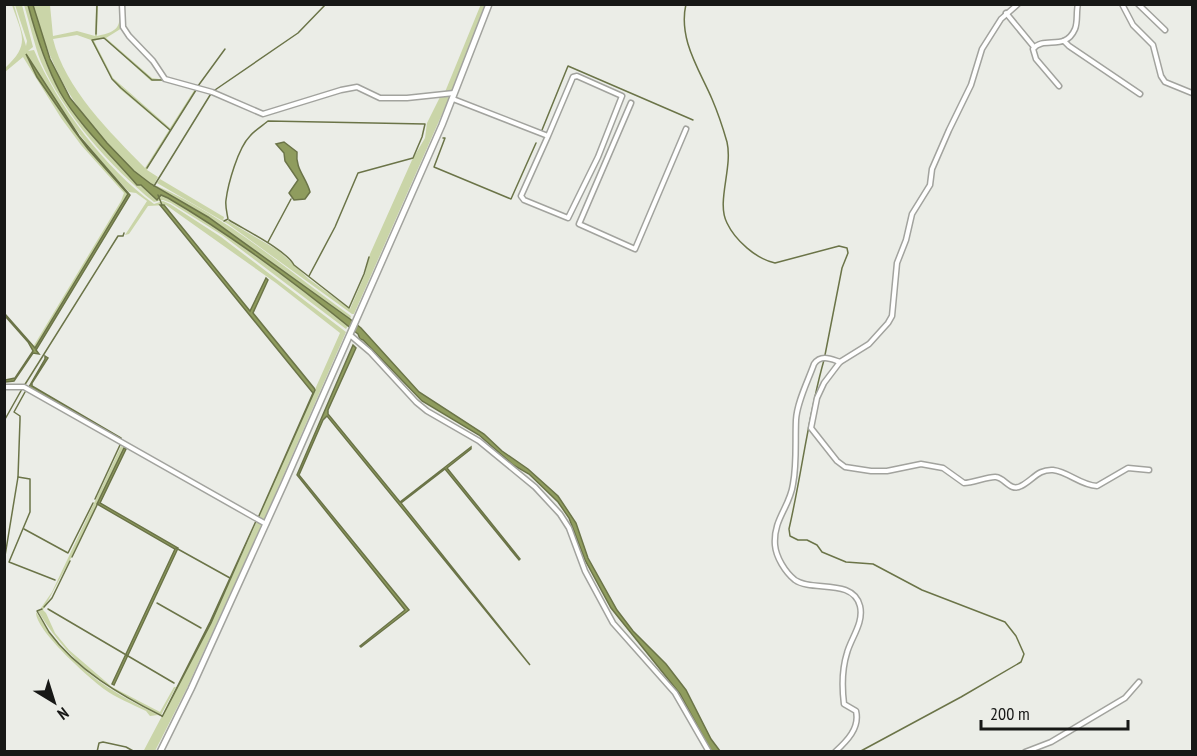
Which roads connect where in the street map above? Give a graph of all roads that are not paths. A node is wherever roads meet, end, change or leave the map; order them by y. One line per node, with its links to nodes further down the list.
1 (122, 4): 12 (street)
2 (489, 4): 12 (main road)
3 (1018, 4): 7 (street)
4 (1078, 4): 9 (street)
5 (1122, 4): 13 (street)
6 (1138, 4): 8 (street)
7 (1006, 13): 10 (street); 26 (street)
8 (1165, 30)
9 (1064, 41): 10 (street); 14 (street)
10 (1034, 47): 11 (street)
11 (1059, 86)
12 (455, 92): 15 (main road)
13 (1192, 93)
14 (1140, 94)
15 (453, 99): 20 (street); 25 (main road)
16 (632, 103): 18 (street)
17 (616, 114): 18 (street); 20 (street); 21 (street)
18 (625, 118): 22 (street)
19 (686, 129): 24 (street)
20 (548, 136): 23 (street)
21 (598, 158): 22 (street); 23 (street)
22 (606, 161): 24 (street)
23 (578, 200): 24 (street)
24 (587, 204)
25 (350, 333): 29 (main road); 32 (street)
26 (840, 362): 28 (street); 33 (street)
27 (4, 387): 29 (street)
28 (1149, 470)
29 (266, 524): 31 (main road)
30 (1139, 682): 34 (street)
31 (160, 752)
32 (709, 752)
33 (835, 752)
34 (1024, 752)

